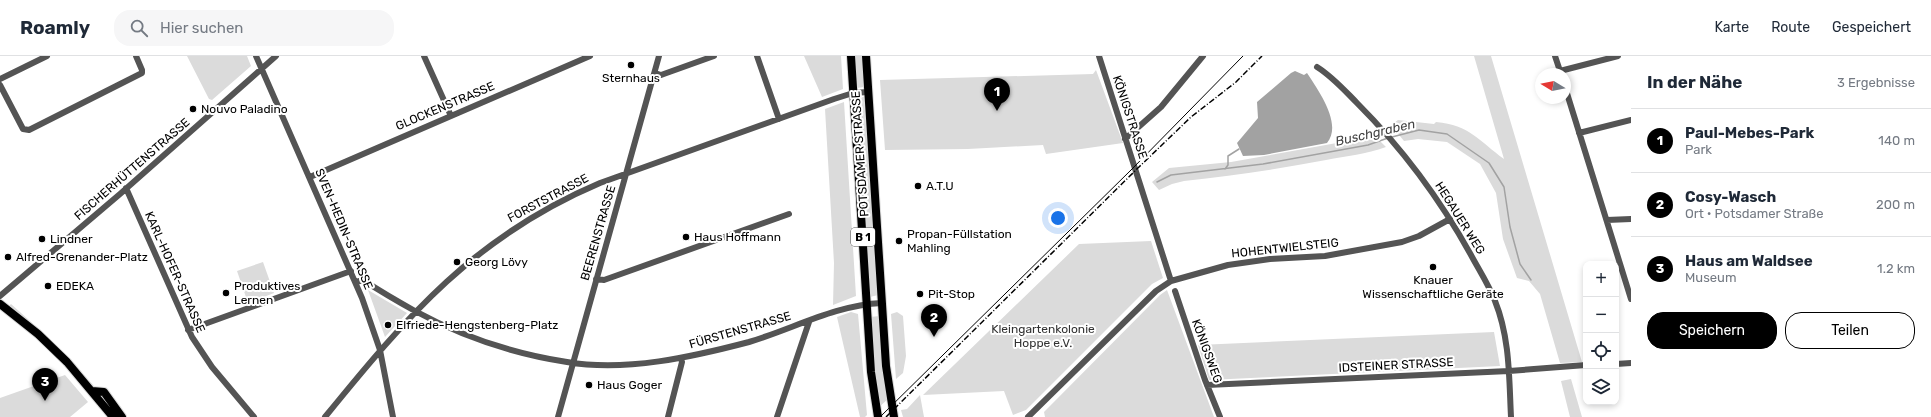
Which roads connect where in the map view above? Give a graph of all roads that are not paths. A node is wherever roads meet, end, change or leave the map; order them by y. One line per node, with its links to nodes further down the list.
1 (47, 56): 21 (street)
2 (136, 56): 22 (street)
3 (256, 56): 18 (street, SVEN-HEDIN-STRASSE)
4 (276, 56): 18 (street, FISCHERHÜTTENSTRASSE)
5 (424, 56): 26 (street)
6 (590, 56): 26 (street, GLOCKENSTRASSE)
7 (659, 56): 20 (street, BEERENSTRASSE)
8 (714, 56): 20 (street)
9 (756, 56): 27 (street)
10 (851, 56): 24 (main road, POTSDAMER STRASSE / B 1)
11 (866, 56): 23 (main road, POTSDAMER STRASSE / B 1)
12 (1099, 56): 30 (street, KÖNIGSTRASSE)
13 (1203, 56): 30 (street)
14 (1555, 56): 17 (street)
15 (1618, 56): 19 (street)
16 (1317, 67): 35 (street, HEGAUER WEG)
17 (1559, 68)
18 (262, 69): 32 (street, SVEN-HEDIN-STRASSE); 33 (street, FISCHERHÜTTENSTRASSE)
19 (1571, 69)
20 (655, 73): 31 (street, BEERENSTRASSE)
21 (0, 79)
22 (0, 85)
23 (868, 92): 24 (street, FORSTSTRASSE); 45 (main road, POTSDAMER STRASSE / B 1)
24 (853, 93): 27 (street, FORSTSTRASSE); 47 (main road, POTSDAMER STRASSE / B 1)
25 (1570, 104): 29 (street)
26 (451, 116): 32 (street, GLOCKENSTRASSE)
27 (779, 119): 31 (street, FORSTSTRASSE)
28 (1631, 120): 29 (street)
29 (1579, 133): 37 (street)
30 (1125, 139): 40 (street, KÖNIGSTRASSE)
31 (626, 174): 39 (street, BEERENSTRASSE); 48 (street, FORSTSTRASSE)
32 (310, 177): 38 (street, SVEN-HEDIN-STRASSE)
33 (126, 188): 43 (street, FISCHERHÜTTENSTRASSE); 50 (street, KARL-HOFER-STRASSE)
34 (789, 214): 39 (street)
35 (1450, 219): 40 (street, HOHENTWIELSTEIG); 57 (street, HEGAUER WEG)
36 (1631, 219): 37 (street)
37 (1607, 220): 44 (street)
38 (351, 271): 41 (street, SVEN-HEDIN-STRASSE); 50 (street)
39 (596, 279): 53 (street, BEERENSTRASSE)
40 (1171, 281): 70 (street, HOHENTWIELSTEIG)
41 (356, 282): 48 (street, FÜRSTENSTRASSE); 51 (street, SVEN-HEDIN-STRASSE)
42 (1175, 291): 58 (street, KÖNIGSWEG)
43 (0, 296)
44 (1631, 299)
45 (882, 303): 47 (street, FÜRSTENSTRASSE); 69 (main road, POTSDAMER STRASSE / B 1)
46 (0, 304): 59 (main road)
47 (867, 304): 49 (street, FÜRSTENSTRASSE); 68 (main road, POTSDAMER STRASSE / B 1)
48 (415, 311): 51 (street, FORSTSTRASSE); 53 (street, FÜRSTENSTRASSE)
49 (809, 322): 52 (street, FÜRSTENSTRASSE); 67 (street)
50 (188, 330): 62 (street, KARL-HOFER-STRASSE)
51 (380, 350): 63 (street, FORSTSTRASSE); 64 (street, SVEN-HEDIN-STRASSE)
52 (681, 358): 53 (street, FÜRSTENSTRASSE); 66 (street)
53 (573, 363): 65 (street, BEERENSTRASSE)
54 (1631, 363): 55 (street)
55 (1619, 364)
56 (1583, 365): 57 (street, IDSTEINER STRASSE)
57 (1509, 371): 58 (street, IDSTEINER STRASSE); 72 (street, HEGAUER WEG)
58 (1207, 385): 71 (street, KÖNIGSWEG)
59 (92, 391): 60 (main road); 61 (main road)
60 (112, 417)
61 (122, 417)
62 (254, 417)
63 (324, 417)
64 (393, 417)
65 (558, 417)
66 (668, 417)
67 (777, 417)
68 (878, 417)
69 (894, 417)
70 (1028, 417)
71 (1220, 417)
72 (1511, 417)

